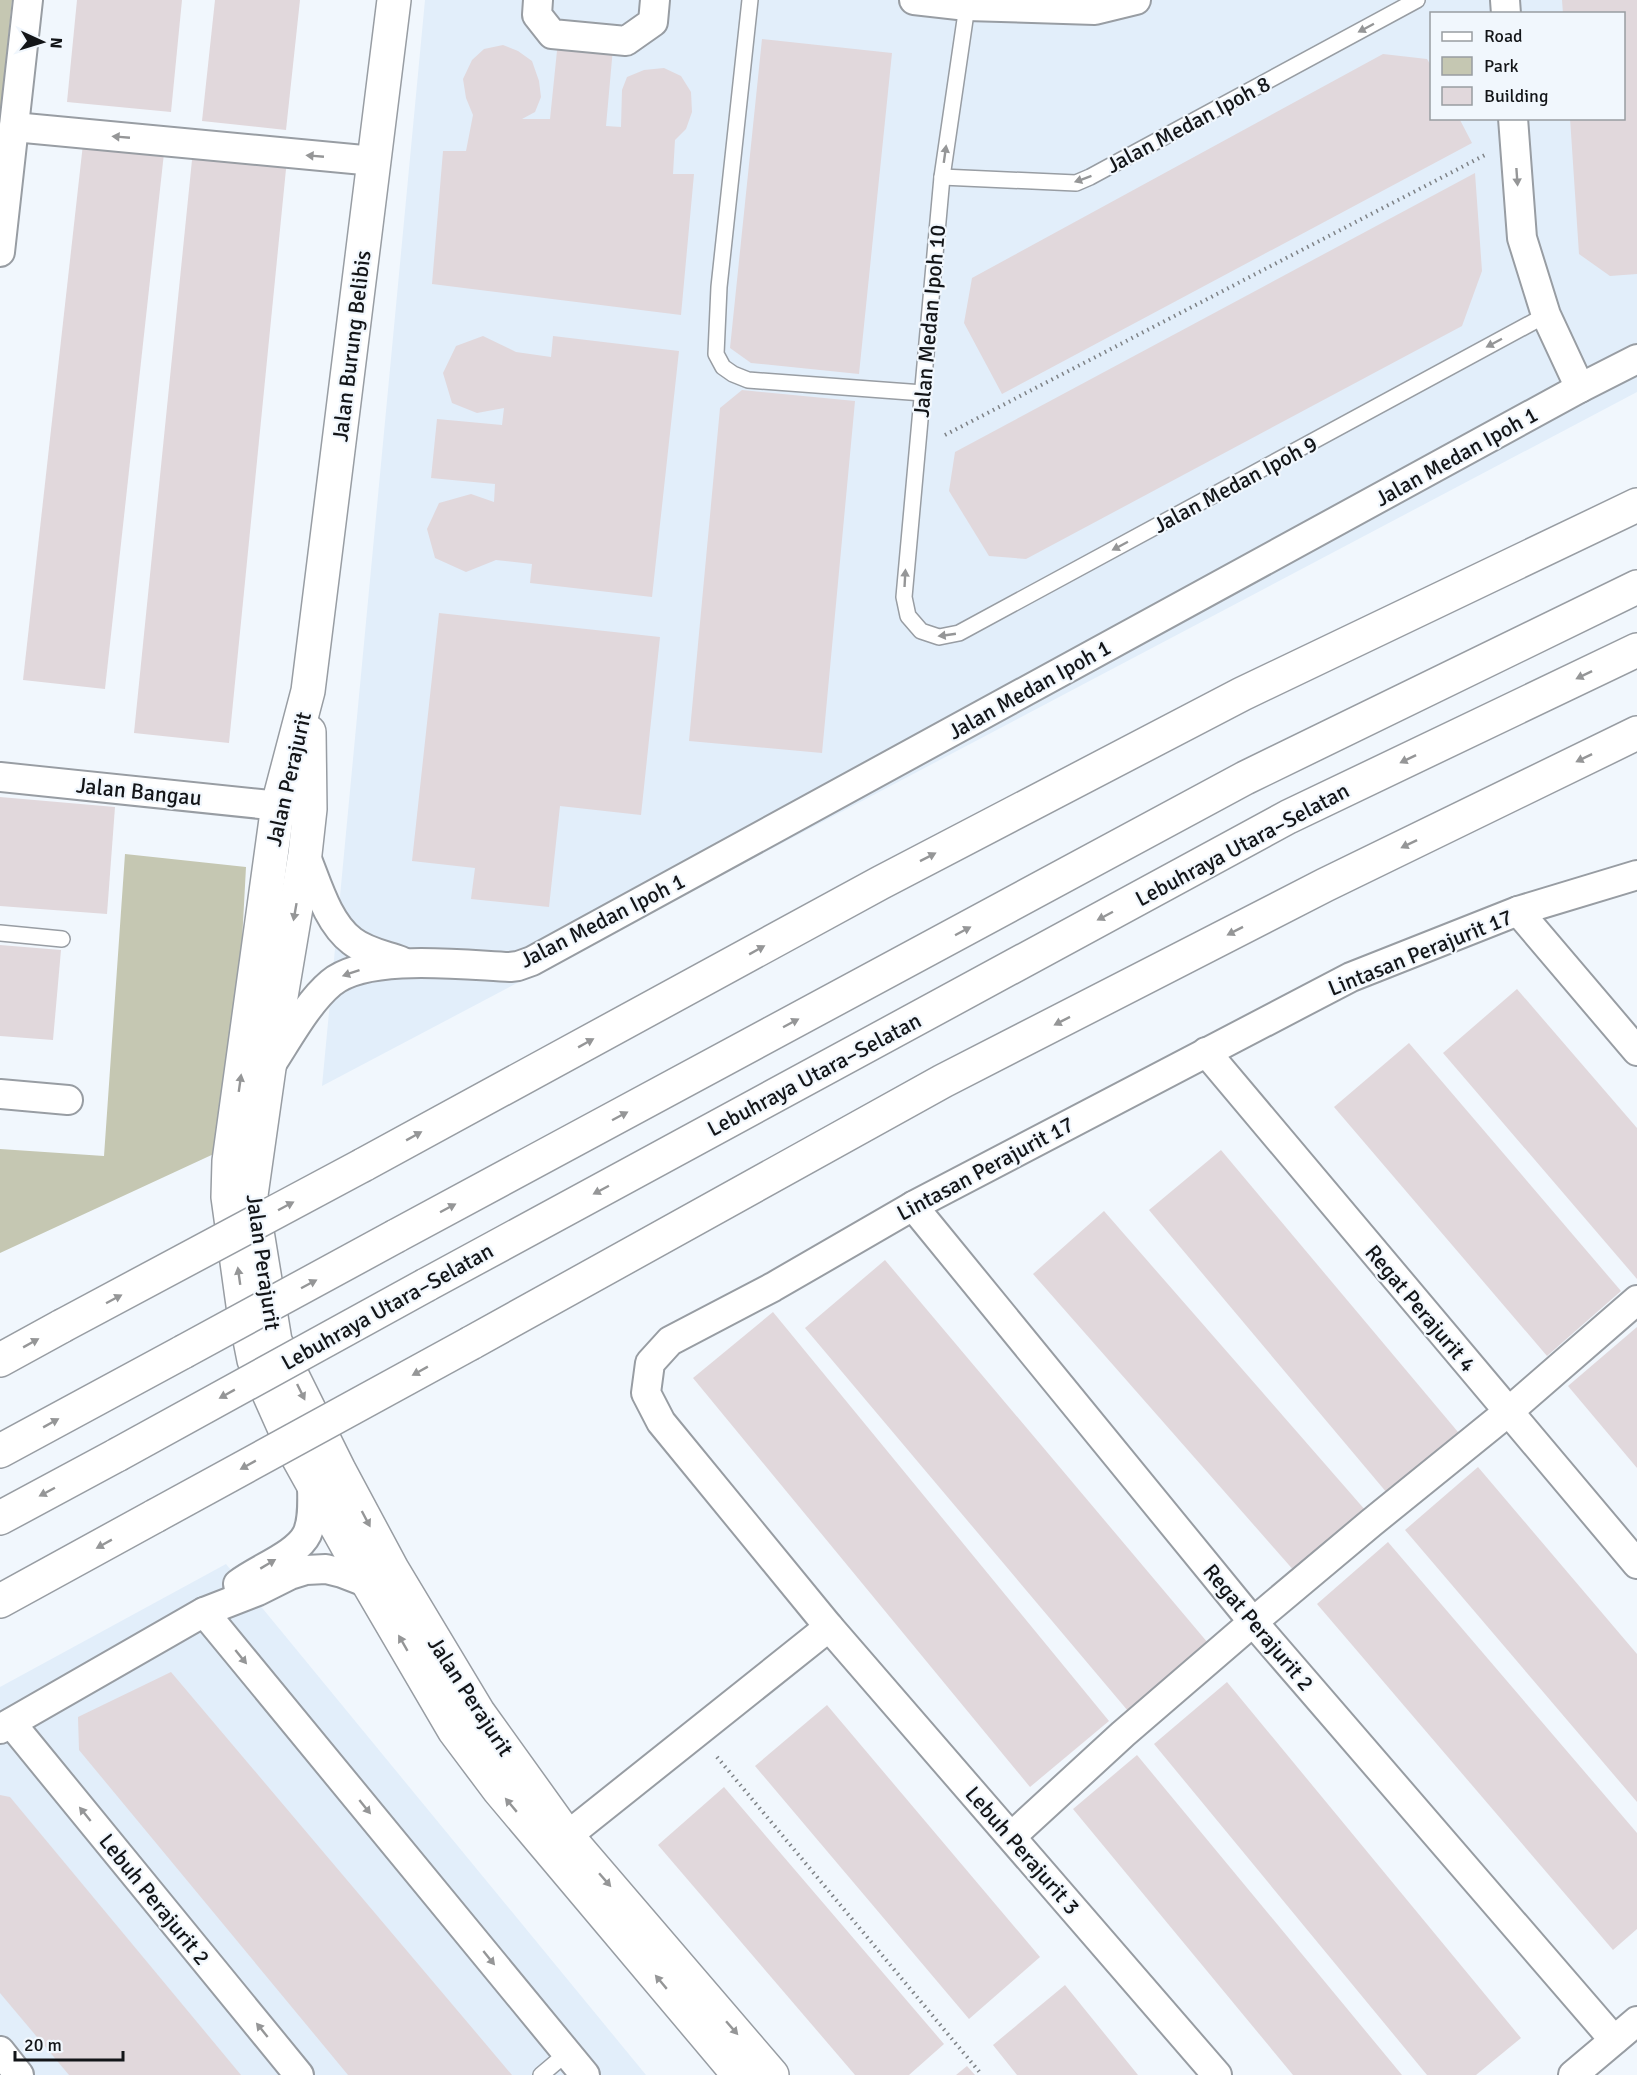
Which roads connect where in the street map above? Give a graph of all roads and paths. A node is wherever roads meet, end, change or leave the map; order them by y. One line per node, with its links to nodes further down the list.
1 (28, 0): 10 (street)
2 (394, 0): 12 (main road, Jalan Burung Belibis)
3 (538, 0): 4 (street)
4 (655, 0)
5 (750, 0): 18 (lane)
6 (914, 0): 9 (street)
7 (1136, 0): 9 (street)
8 (1417, 0): 13 (lane, Jalan Medan Ipoh 8, one-way to 13)
9 (967, 6): 13 (lane, Jalan Medan Ipoh 10, one-way to 9)
10 (14, 127): 12 (street, one-way to 10); 14 (street)
11 (1514, 129): 15 (street, one-way to 15); 19 (path)
12 (374, 161): 24 (main road, Jalan Burung Belibis)
13 (942, 177): 18 (lane, Jalan Medan Ipoh 10)
14 (0, 252)
15 (1546, 315): 17 (street); 22 (lane, Jalan Medan Ipoh 9, one-way to 22)
16 (1637, 359): 17 (street, Jalan Medan Ipoh 1)
17 (1580, 388): 34 (street, Jalan Medan Ipoh 1)
18 (923, 393): 19 (lane, Jalan Medan Ipoh 10)
19 (917, 450): 22 (lane, Jalan Medan Ipoh 10, one-way to 19)
20 (1637, 505): 42 (main road, one-way to 20, bridge)
21 (1637, 587): 44 (main road, one-way to 21, bridge)
22 (921, 631)
23 (1637, 650): 46 (main road, Lebuhraya Utara–Selatan, one-way to 46, bridge)
24 (308, 691): 27 (main road, Jalan Perajurit); 28 (main road, Jalan Perajurit)
25 (1637, 733): 49 (main road, one-way to 49, bridge)
26 (0, 777): 27 (street, Jalan Bangau)
27 (278, 806): 28 (street, Jalan Bangau); 45 (main road, Jalan Perajurit, one-way to 27)
28 (310, 809): 29 (main road, Jalan Perajurit)
29 (305, 854): 34 (street, Jalan Medan Ipoh 1); 37 (main road, Jalan Perajurit, one-way to 37)
30 (1637, 875): 31 (street, Lintasan Perajurit 17)
31 (1518, 912): 35 (street); 36 (street, Lintasan Perajurit 17)
32 (0, 933): 33 (lane)
33 (62, 939)
34 (408, 963): 37 (street, Jalan Medan Ipoh 1, one-way to 37)
35 (1637, 1051)
36 (1206, 1052): 40 (street, Lintasan Perajurit 17); 43 (street, Regat Perajurit 4)
37 (269, 1068): 55 (main road, Jalan Perajurit, one-way to 55)
38 (0, 1094): 39 (street)
39 (68, 1100)
40 (913, 1206): 51 (street, Regat Perajurit 2); 52 (street, Lintasan Perajurit 17)
41 (1637, 1300): 43 (street)
42 (0, 1360)
43 (1508, 1412): 47 (street, Regat Perajurit 4); 51 (street)
44 (0, 1451)
45 (312, 1482): 48 (main road, Jalan Perajurit); 50 (street, one-way to 45)
46 (0, 1518)
47 (1637, 1564)
48 (368, 1583): 50 (street); 65 (main road, Jalan Perajurit, one-way to 48)
49 (0, 1601)
50 (204, 1612): 53 (street); 60 (street, one-way to 60)
51 (1253, 1622): 56 (street); 58 (street, Regat Perajurit 2)
52 (829, 1627): 54 (street); 56 (street, Lebuh Perajurit 3)
53 (6, 1726): 62 (street, Lebuh Perajurit 2, one-way to 53)
54 (697, 1733): 55 (street); 67 (path)
55 (567, 1836): 66 (main road, Jalan Perajurit, one-way to 66)
56 (1012, 1836): 68 (street, Lebuh Perajurit 3)
57 (1637, 2021): 58 (street)
58 (1614, 2040): 69 (street)
59 (0, 2051): 61 (street)
60 (567, 2053): 63 (lane); 64 (street)
61 (19, 2075)
62 (299, 2075)
63 (541, 2075)
64 (585, 2075)
65 (739, 2075)
66 (772, 2075)
67 (982, 2075)
68 (1217, 2075)
69 (1573, 2075)

